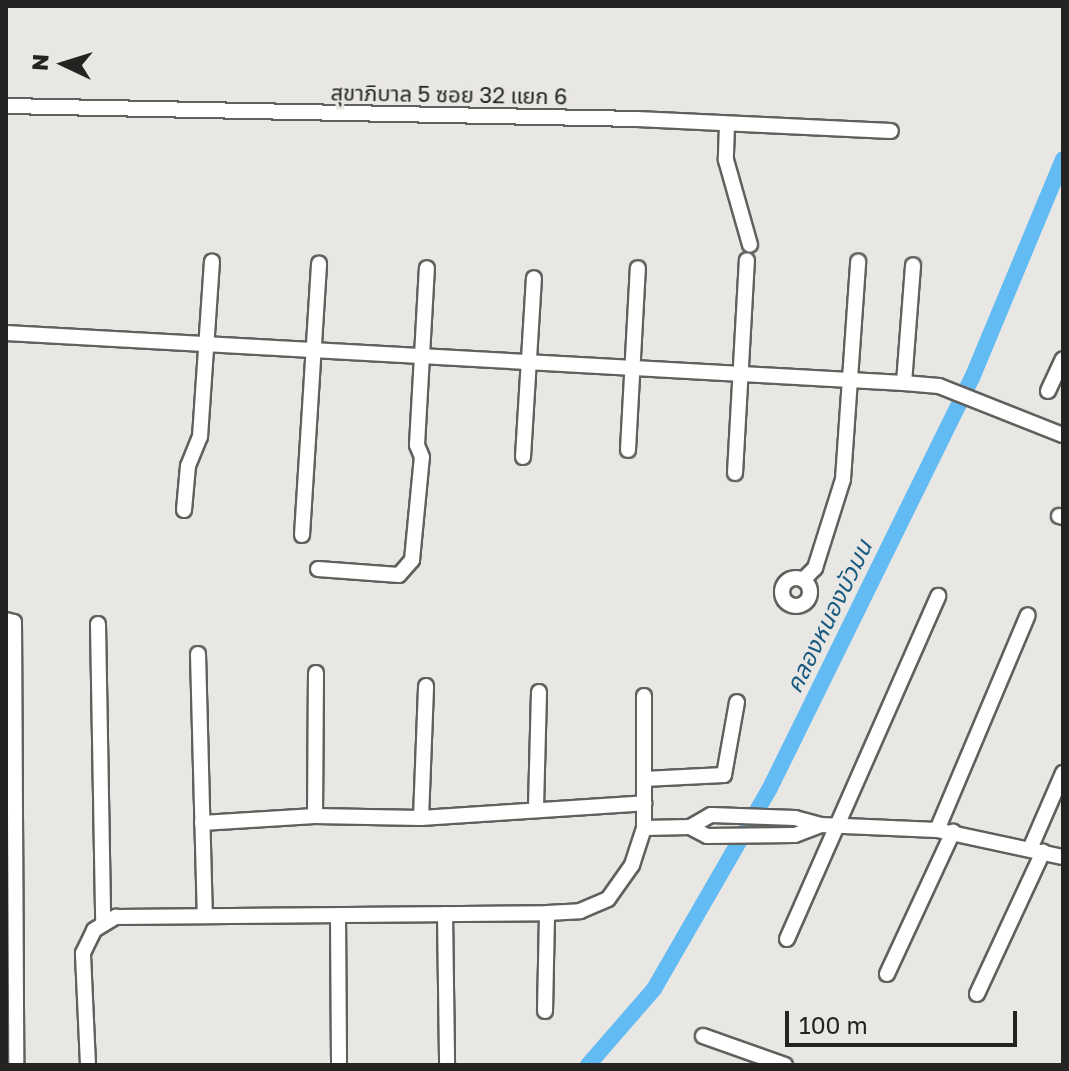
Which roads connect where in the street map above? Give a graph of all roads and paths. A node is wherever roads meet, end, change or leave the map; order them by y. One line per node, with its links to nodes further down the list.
1 (6, 106): 2 (street, สุขาภิบาล 5 ซอย 32 แยก 6)
2 (727, 125): 3 (street, สุขาภิบาล 5 ซอย 32 แยก 6); 18 (street)
3 (891, 131)
4 (212, 261): 12 (street)
5 (858, 262): 19 (street)
6 (319, 264): 13 (street)
7 (913, 265): 20 (street)
8 (427, 268): 14 (street)
9 (638, 268): 17 (street)
10 (534, 278): 16 (street)
11 (6, 333): 12 (street)
12 (207, 345): 13 (street); 26 (street)
13 (314, 352): 14 (street); 27 (street)
14 (421, 357): 16 (street); 28 (street)
15 (1063, 359): 21 (street)
16 (529, 364): 17 (street); 24 (street)
17 (632, 369): 18 (street); 23 (street)
18 (742, 375): 19 (street); 25 (street)
19 (850, 380): 20 (street); 29 (street)
20 (904, 383): 22 (street)
21 (1048, 391)
22 (1063, 435)
23 (628, 450)
24 (523, 457)
25 (735, 473)
26 (184, 510)
27 (302, 535)
28 (318, 569)
29 (804, 579)
30 (938, 596): 48 (street)
31 (1028, 615): 51 (street)
32 (6, 620): 65 (street)
33 (98, 624): 59 (street)
34 (198, 654): 46 (street)
35 (316, 673): 44 (street)
36 (426, 686): 45 (street)
37 (539, 692): 43 (street)
38 (644, 696): 41 (street)
39 (737, 702): 41 (street)
40 (1063, 773): 53 (street)
41 (644, 779): 42 (street)
42 (644, 803): 43 (street); 50 (street)
43 (536, 807): 45 (street)
44 (315, 816): 45 (street); 46 (street)
45 (421, 818)
46 (202, 823): 55 (street)
47 (821, 825): 48 (street); 49 (street); 49 (street)
48 (841, 825): 51 (street); 60 (street)
49 (690, 827): 50 (street)
50 (644, 828): 56 (street)
51 (937, 830): 52 (street)
52 (953, 832): 53 (street); 61 (street)
53 (1036, 850): 54 (street); 62 (street)
54 (1063, 857)
55 (205, 913): 58 (street); 59 (street)
56 (547, 913): 57 (street); 63 (street)
57 (445, 914): 58 (street); 68 (street)
58 (338, 916): 67 (street)
59 (103, 924): 66 (street)
60 (787, 939)
61 (887, 974)
62 (977, 994)
63 (545, 1011)
64 (703, 1036): 69 (street)
65 (16, 1065)
66 (88, 1065)
67 (339, 1065)
68 (447, 1065)
69 (785, 1065)

